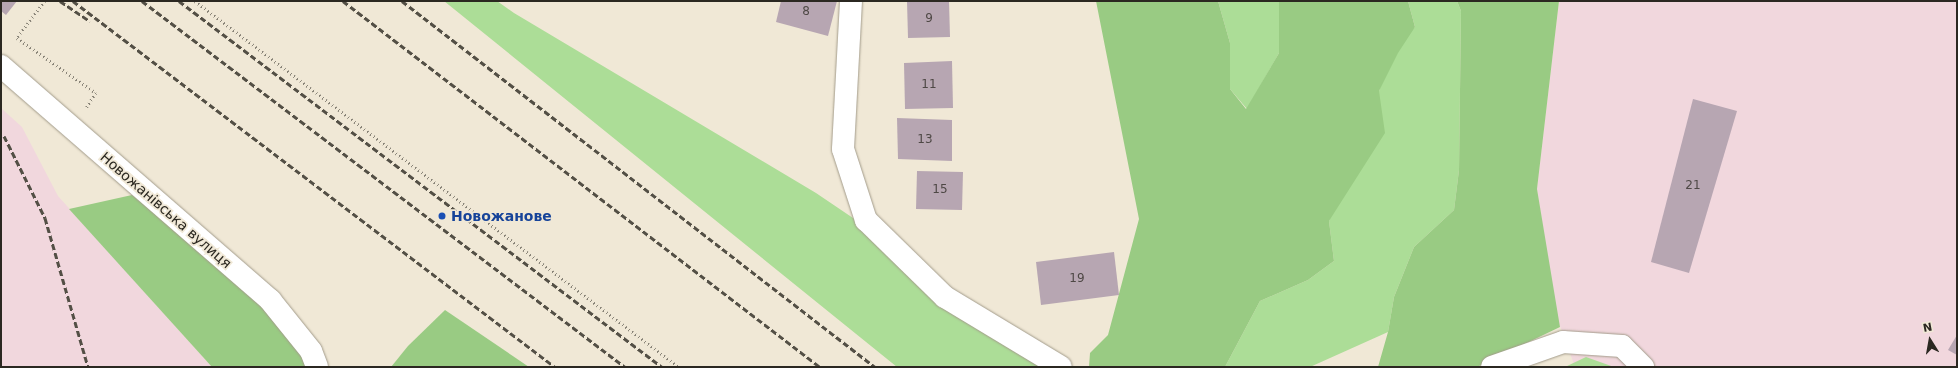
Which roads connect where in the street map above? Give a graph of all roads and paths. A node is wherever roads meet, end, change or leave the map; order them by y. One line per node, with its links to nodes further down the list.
1 (45, 1): 5 (path)
2 (195, 1): 7 (path)
3 (851, 1): 8 (street)
4 (1, 66): 6 (street, Новожанівська вулиця)
5 (96, 93)
6 (317, 367)
7 (680, 367)
8 (1061, 367)
9 (1492, 367): 10 (street)
10 (1643, 367)

